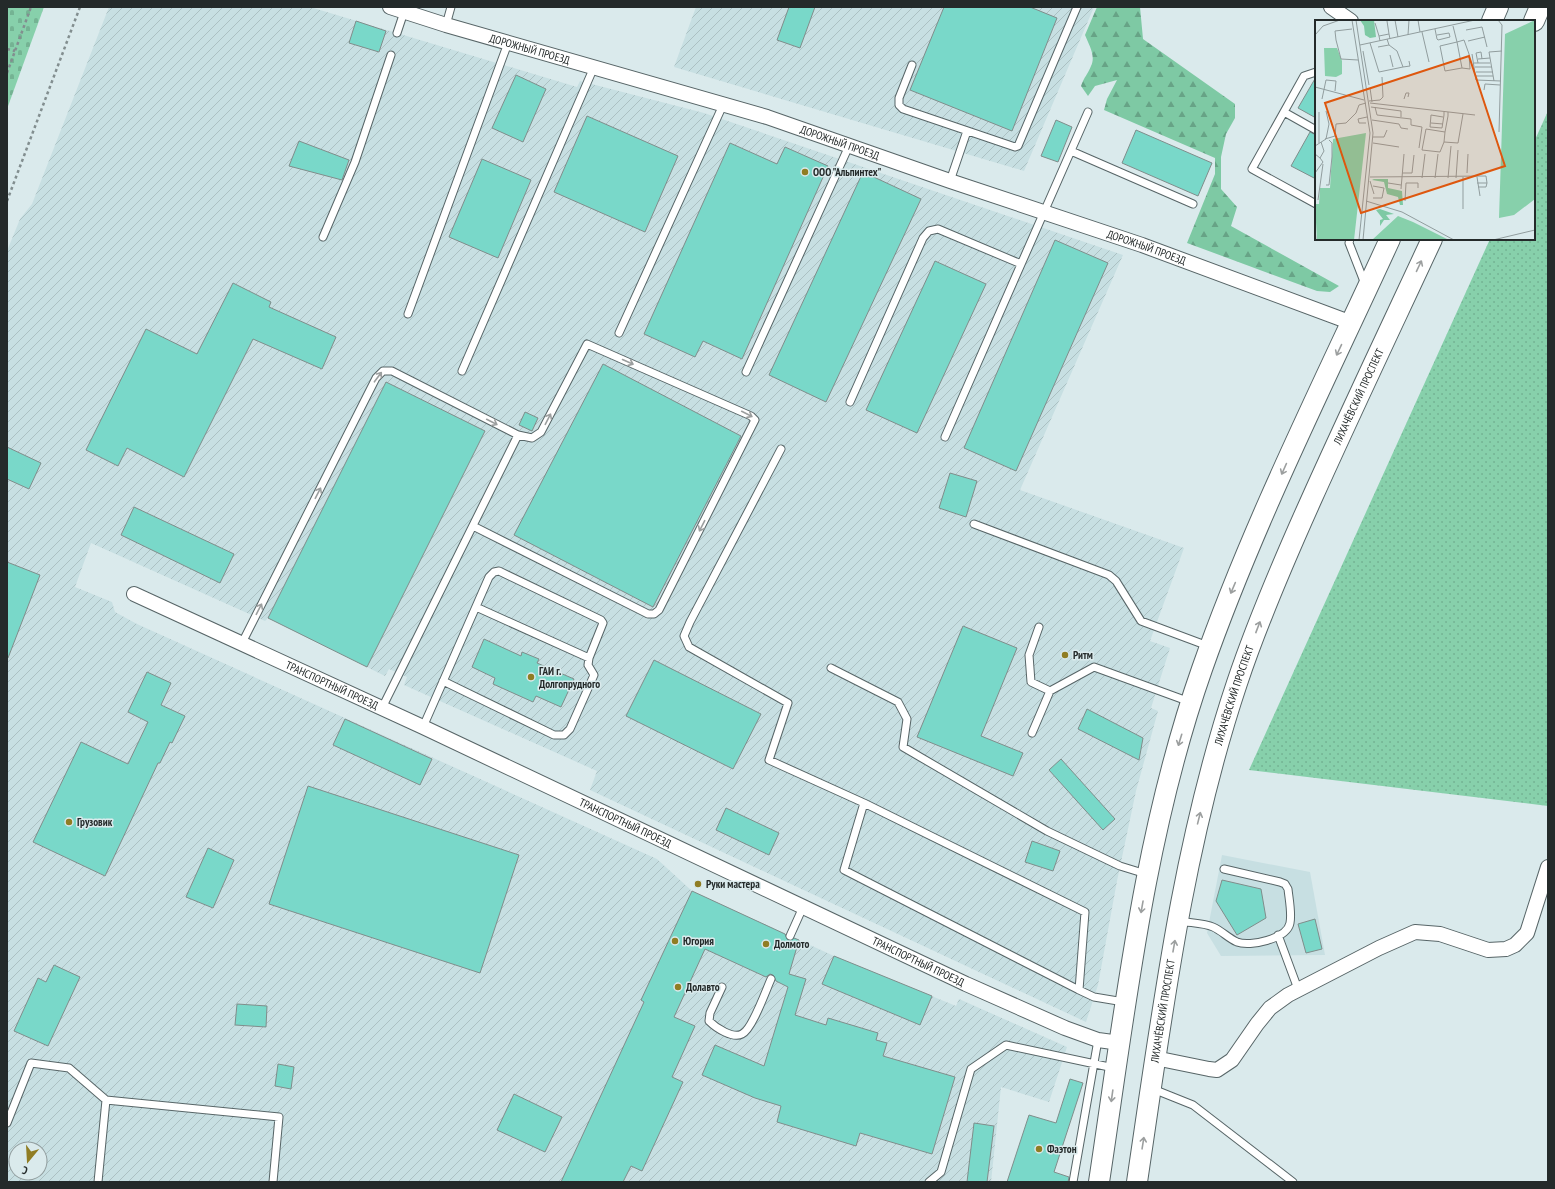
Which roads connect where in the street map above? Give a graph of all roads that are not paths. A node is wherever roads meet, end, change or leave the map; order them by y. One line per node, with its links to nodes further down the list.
1 (390, 7): 7 (street, ДОРОЖНЫЙ ПРОЕЗД)
2 (451, 7): 11 (lane)
3 (1077, 7): 22 (lane)
4 (1331, 7): 8 (street)
5 (1498, 7): 9 (main road)
6 (1540, 7): 10 (main road)
7 (404, 12): 11 (street, ДОРОЖНЫЙ ПРОЕЗД); 12 (lane)
8 (1350, 20)
9 (1492, 20)
10 (1534, 20)
11 (446, 25): 13 (street, ДОРОЖНЫЙ ПРОЕЗД)
12 (397, 33)
13 (508, 43): 16 (street, ДОРОЖНЫЙ ПРОЕЗД); 35 (lane)
14 (391, 55): 29 (lane)
15 (912, 65): 22 (lane)
16 (594, 68): 18 (street, ДОРОЖНЫЙ ПРОЕЗД); 38 (lane)
17 (1315, 72): 20 (lane)
18 (723, 105): 23 (street, ДОРОЖНЫЙ ПРОЕЗД); 37 (lane)
19 (1088, 112): 24 (lane)
20 (1284, 112): 21 (lane); 26 (lane)
21 (1315, 129)
22 (967, 131): 25 (lane)
23 (849, 146): 25 (street, ДОРОЖНЫЙ ПРОЕЗД); 39 (lane)
24 (1071, 151): 27 (lane); 28 (lane)
25 (950, 181): 28 (street, ДОРОЖНЫЙ ПРОЕЗД)
26 (1315, 203)
27 (1193, 204)
28 (1043, 213): 33 (lane); 36 (street, ДОРОЖНЫЙ ПРОЕЗД)
29 (323, 237)
30 (1350, 240): 34 (lane)
31 (1390, 240): 34 (main road)
32 (1432, 240): 64 (main road, ЛИХАЧЁВСКИЙ ПРОСПЕКТ, one-way to 32)
33 (1021, 264): 40 (lane); 42 (lane)
34 (1367, 290): 36 (main road)
35 (408, 314)
36 (1352, 323): 50 (main road, one-way to 50)
37 (619, 333)
38 (462, 371)
39 (746, 372)
40 (850, 402)
41 (518, 435): 45 (lane); 45 (lane, one-way to 45); 49 (lane, one-way to 41)
42 (945, 437)
43 (781, 449): 59 (lane)
44 (974, 524): 50 (lane)
45 (473, 526): 56 (lane)
46 (134, 594): 49 (street, ТРАНСПОРТНЫЙ ПРОЕЗД)
47 (476, 607): 51 (lane); 51 (lane); 53 (lane)
48 (1039, 627): 54 (lane)
49 (242, 643): 56 (street, ТРАНСПОРТНЫЙ ПРОЕЗД)
50 (1210, 647): 55 (main road)
51 (589, 658): 53 (lane)
52 (831, 668): 62 (lane)
53 (443, 681): 57 (lane)
54 (1050, 691): 55 (lane); 58 (lane)
55 (1192, 702): 62 (main road, one-way to 62)
56 (382, 708): 57 (street, ТРАНСПОРТНЫЙ ПРОЕЗД)
57 (423, 727): 63 (street, ТРАНСПОРТНЫЙ ПРОЕЗД)
58 (1032, 733)
59 (864, 803): 70 (lane); 70 (lane)
60 (1548, 867): 69 (street)
61 (1224, 869): 65 (lane)
62 (1149, 874): 71 (main road, one-way to 71)
63 (803, 907): 66 (lane); 72 (street, ТРАНСПОРТНЫЙ ПРОЕЗД)
64 (1178, 921): 65 (lane); 74 (main road, ЛИХАЧЁВСКИЙ ПРОСПЕКТ, one-way to 64)
65 (1278, 935): 69 (lane)
66 (790, 936)
67 (771, 979): 68 (lane)
68 (722, 987)
69 (1298, 989): 74 (street)
70 (1079, 990): 71 (lane)
71 (1126, 1002): 73 (main road)
72 (1098, 1040): 73 (street, ТРАНСПОРТНЫЙ ПРОЕЗД); 75 (lane)
73 (1120, 1043): 76 (main road)
74 (1156, 1058): 77 (main road, ЛИХАЧЁВСКИЙ ПРОСПЕКТ)
75 (1094, 1064): 76 (lane); 82 (lane); 83 (lane)
76 (1116, 1069): 84 (main road, one-way to 84)
77 (1151, 1088): 85 (main road, ЛИХАЧЁВСКИЙ ПРОСПЕКТ, one-way to 77); 86 (lane)
78 (106, 1100): 79 (lane); 80 (lane); 81 (lane)
79 (7, 1123)
80 (98, 1182)
81 (273, 1182)
82 (930, 1182)
83 (1073, 1182)
84 (1099, 1182)
85 (1137, 1182)
86 (1293, 1182)

